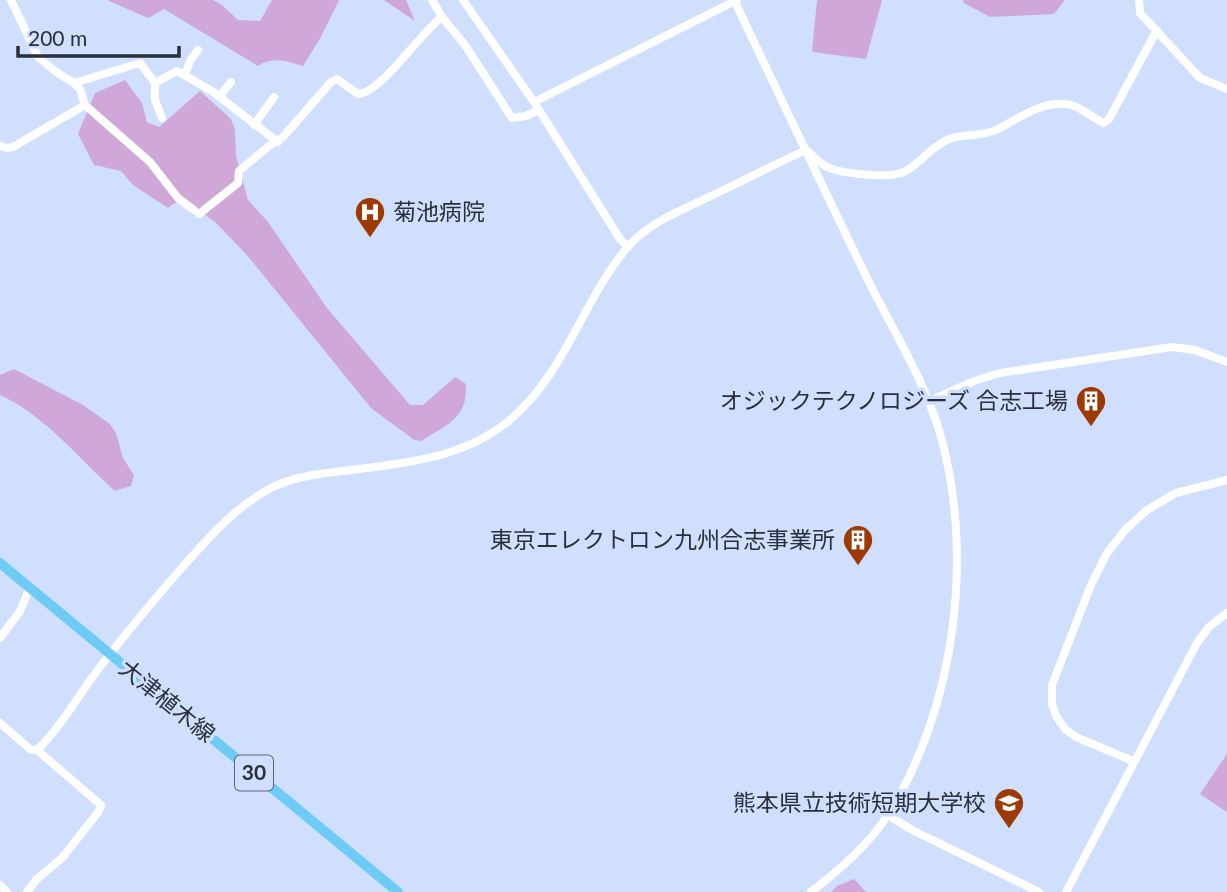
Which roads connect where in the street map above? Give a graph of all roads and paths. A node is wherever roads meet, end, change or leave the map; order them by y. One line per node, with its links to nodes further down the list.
1 (11, 0): 11 (street)
2 (432, 0): 6 (street)
3 (463, 0): 18 (street)
4 (735, 0): 18 (street); 23 (street)
5 (1139, 0): 7 (street)
6 (442, 17): 18 (street); 21 (street)
7 (1157, 30): 14 (street); 23 (street)
8 (198, 50): 9 (street)
9 (185, 75): 12 (street); 15 (street)
10 (231, 82): 15 (street)
11 (74, 83): 12 (street); 17 (street)
12 (155, 83): 19 (street)
13 (216, 85): 15 (street)
14 (1227, 89)
15 (221, 95): 20 (street)
16 (274, 97): 20 (street)
17 (85, 105): 21 (street); 22 (street)
18 (537, 106): 24 (street)
19 (162, 118)
20 (254, 125): 21 (street)
21 (278, 142)
22 (0, 146)
23 (806, 150): 24 (street); 26 (street)
24 (627, 246): 32 (street)
25 (1227, 362): 26 (street)
26 (930, 401): 36 (street)
27 (1227, 480): 35 (street)
28 (0, 562): 29 (main road, 大津植木線 / 30)
29 (30, 587): 31 (street); 32 (main road, 大津植木線 / 30)
30 (1227, 613): 35 (street)
31 (0, 638)
32 (109, 654): 34 (street); 40 (main road, 大津植木線 / 30)
33 (0, 723): 34 (street)
34 (37, 750): 39 (street)
35 (1133, 761): 43 (street)
36 (888, 815): 41 (street); 42 (street)
37 (0, 884): 38 (street)
38 (7, 892)
39 (27, 892)
40 (398, 892)
41 (811, 892)
42 (1039, 892)
43 (1066, 892)

